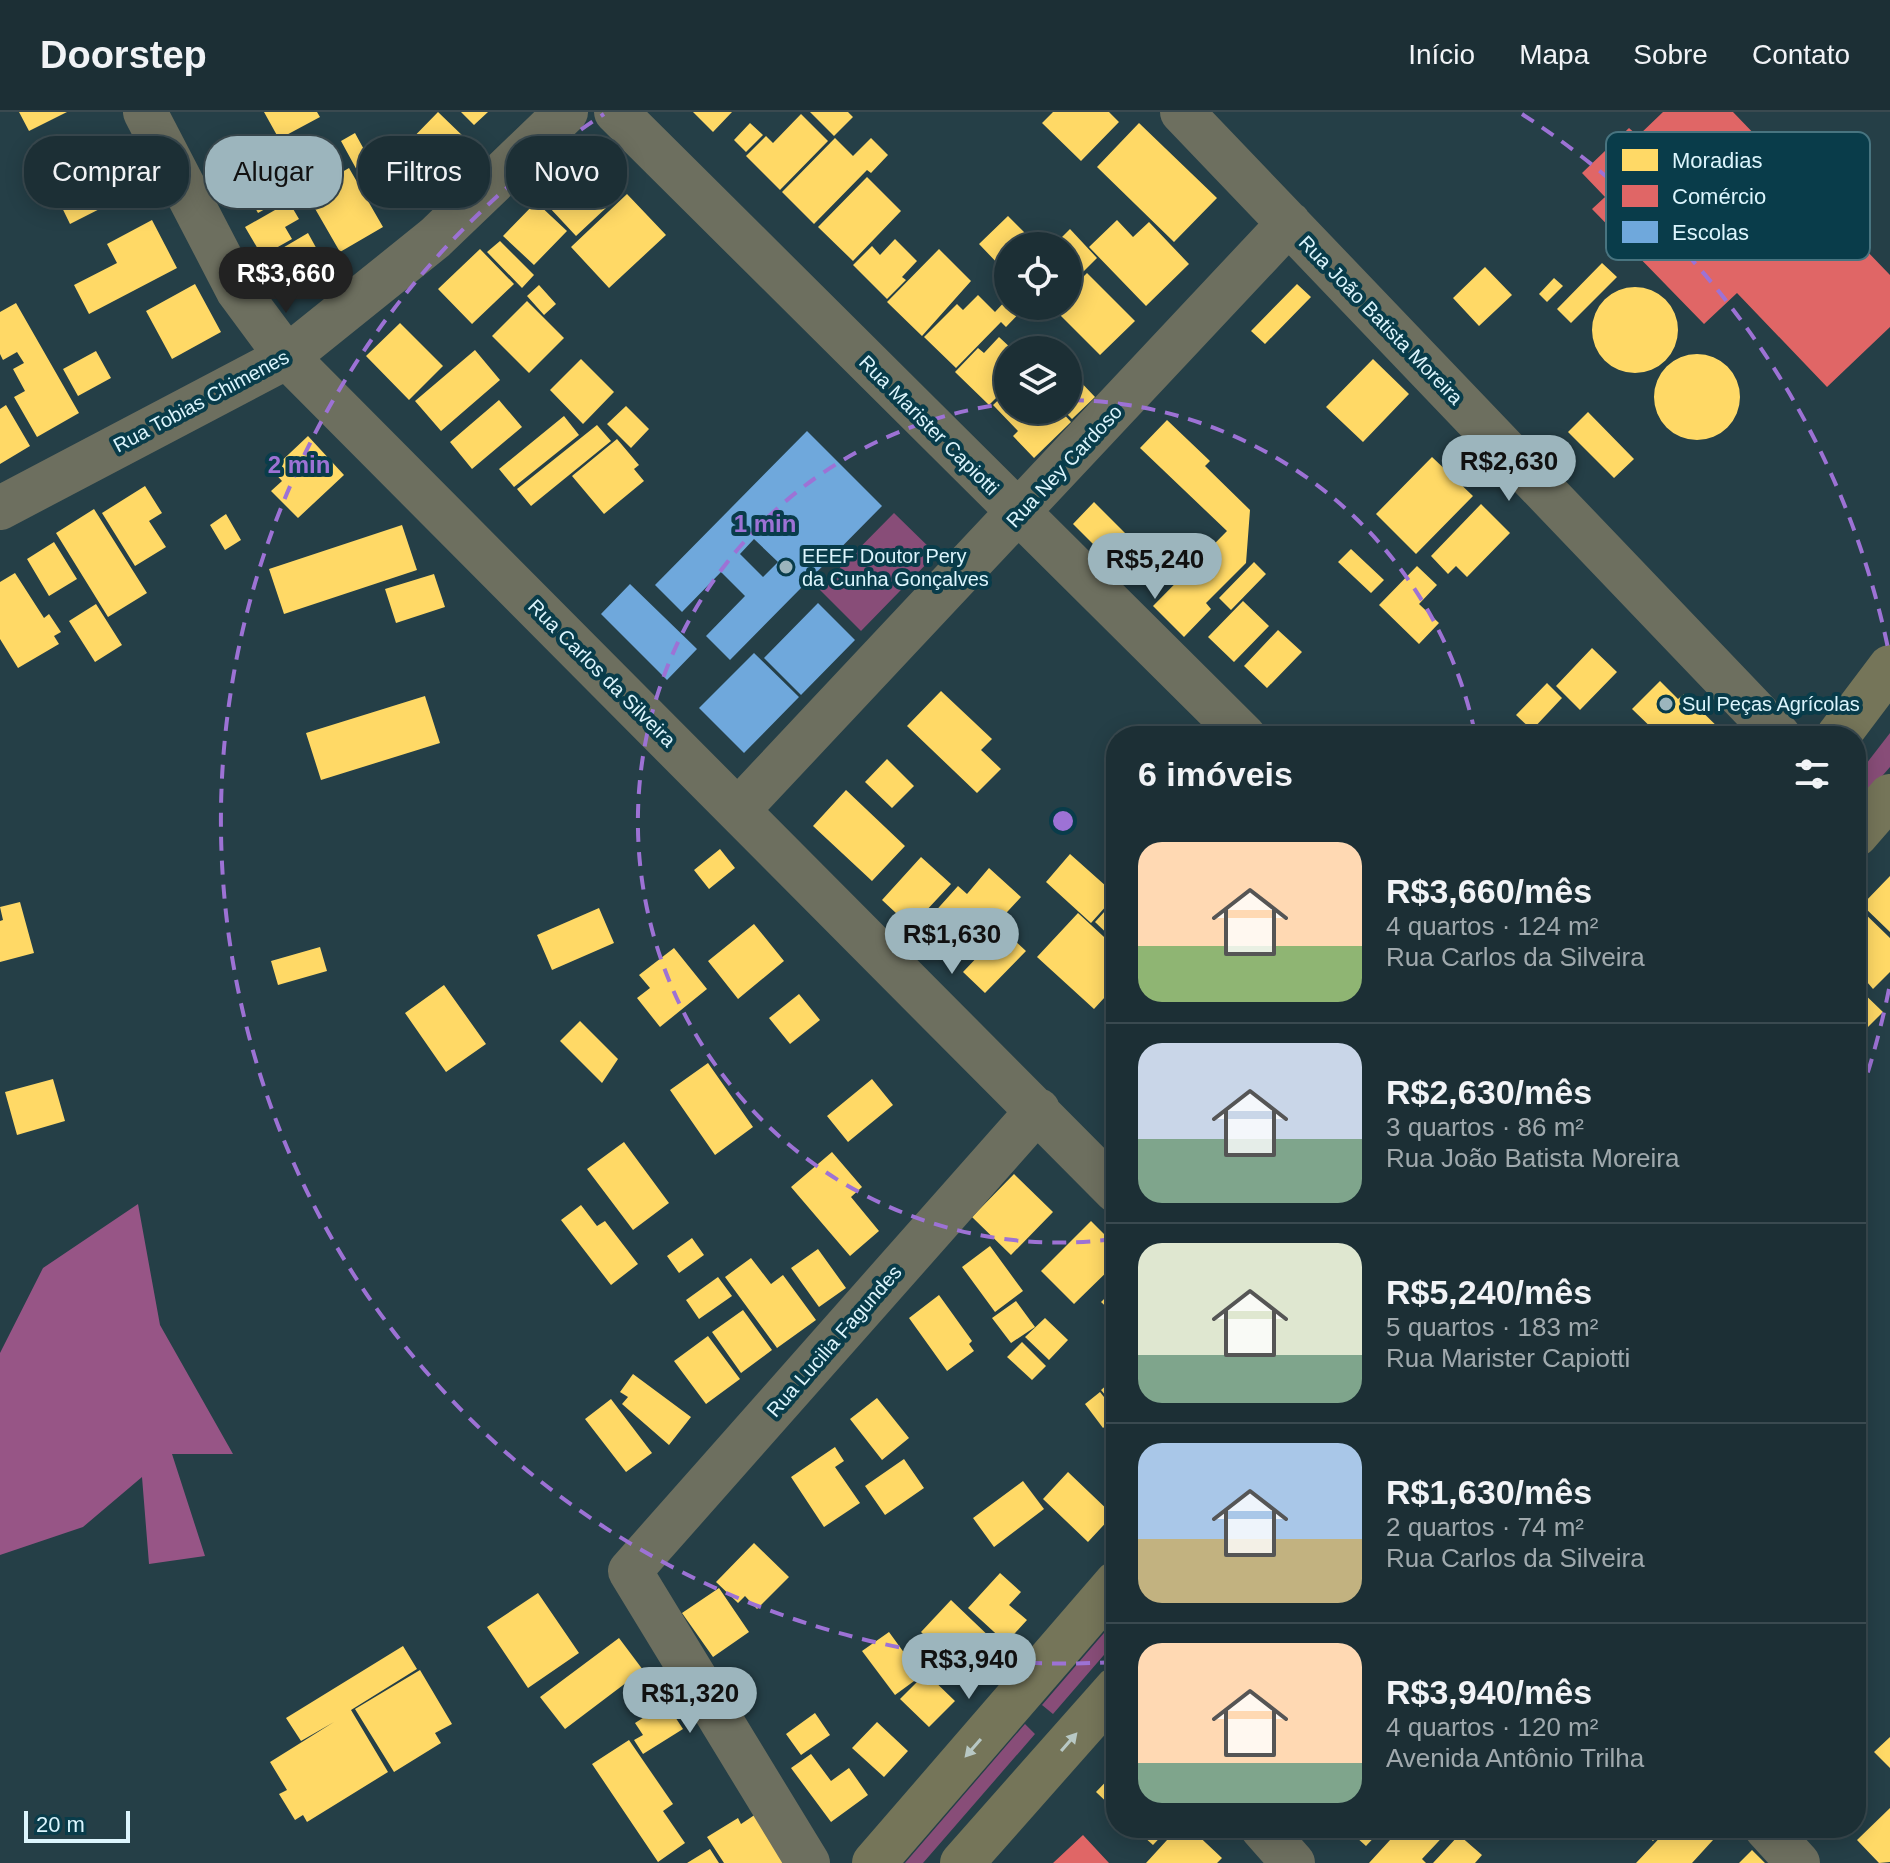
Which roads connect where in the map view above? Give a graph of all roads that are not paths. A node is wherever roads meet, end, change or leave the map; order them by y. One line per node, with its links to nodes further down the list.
1 (145, 112): 6 (street, Rua Carlos da Silveira)
2 (566, 112): 6 (street, Rua Tobias Chimenes)
3 (616, 112): 8 (street, Rua Marister Capiotti)
4 (1182, 112): 5 (street, Rua João Batista Moreira)
5 (1289, 223): 8 (street, Rua Ney Cardoso); 11 (street, Rua João Batista Moreira)
6 (287, 357): 7 (street, Rua Tobias Chimenes); 14 (street, Rua Carlos da Silveira)
7 (0, 508)
8 (1019, 514): 10 (street, Rua Marister Capiotti); 14 (street, Rua Ney Cardoso)
9 (1890, 667): 12 (main road)
10 (1234, 726)
11 (1769, 726)
12 (1846, 726)
13 (1890, 796): 15 (main road)
14 (738, 810): 16 (street, Rua Carlos da Silveira)
15 (1866, 824)
16 (1038, 1110): 17 (street, Rua Carlos da Silveira); 22 (street, Rua Lucilia Fagundes)
17 (1106, 1181)
18 (1106, 1595): 23 (main road, one-way to 23)
19 (1106, 1700): 24 (main road, one-way to 19)
20 (1271, 1838): 25 (street)
21 (1775, 1838): 26 (street)
22 (808, 1863)
23 (874, 1863)
24 (962, 1863)
25 (1293, 1863)
26 (1798, 1863)

